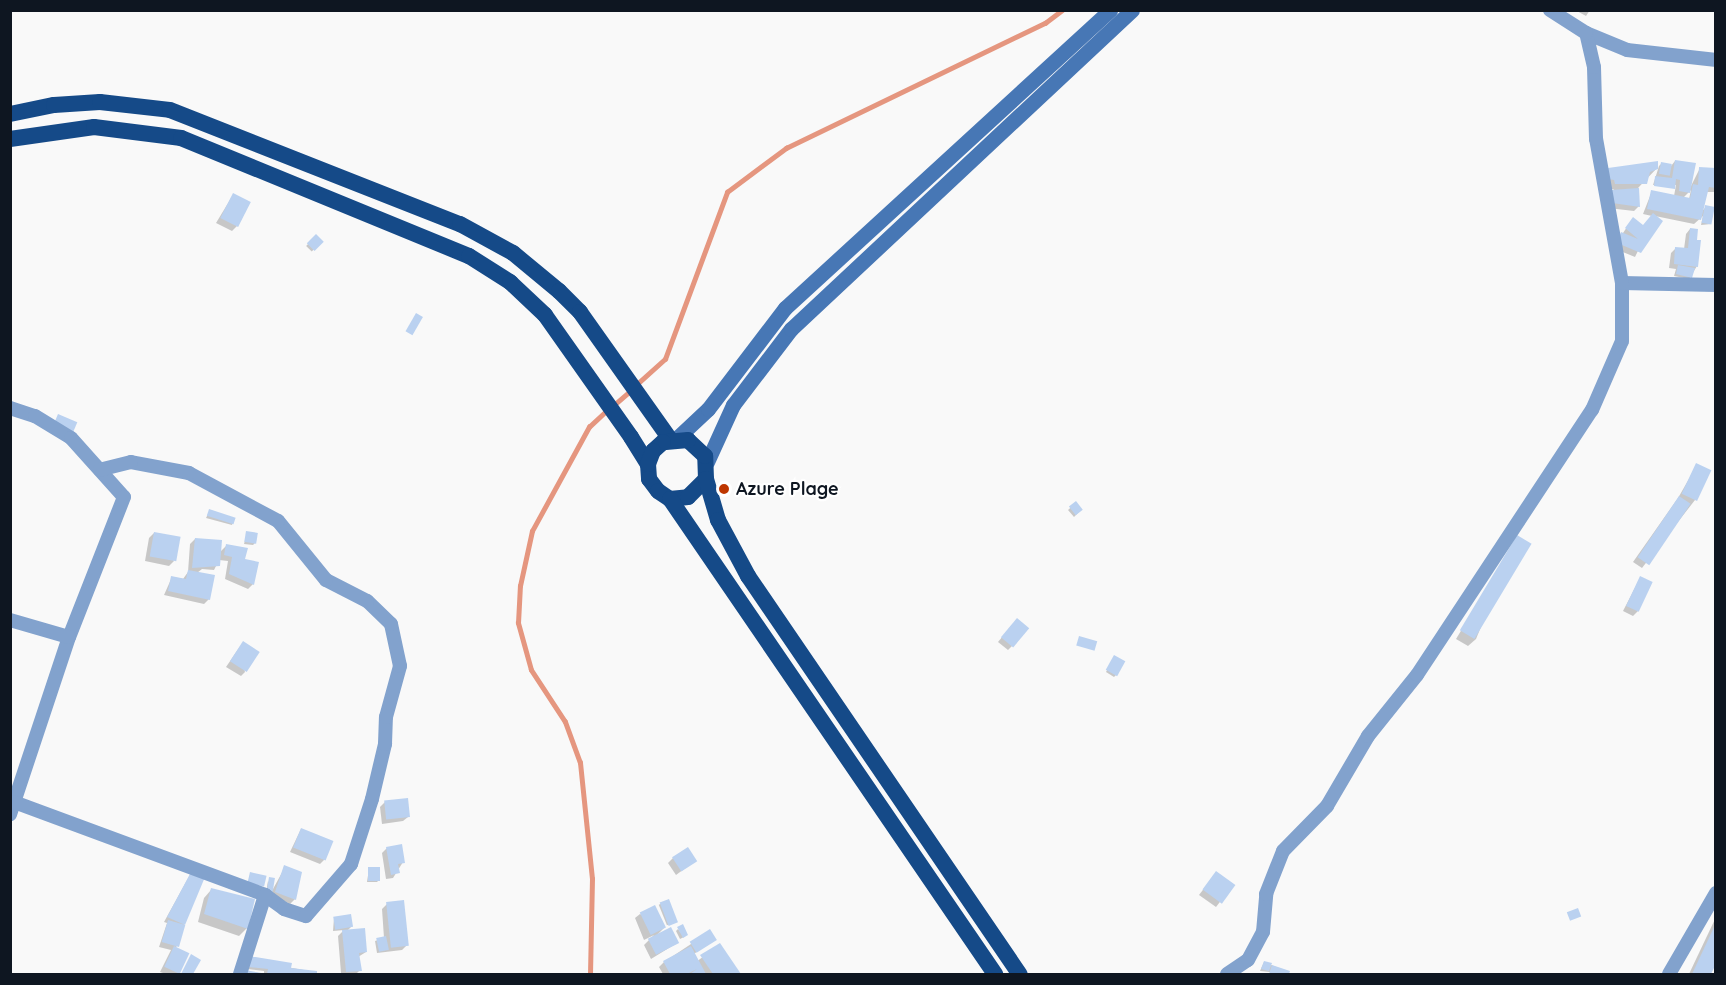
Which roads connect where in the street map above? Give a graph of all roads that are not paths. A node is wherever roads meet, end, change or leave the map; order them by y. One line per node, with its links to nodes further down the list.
1 (1110, 10): 11 (main road)
2 (1132, 10): 12 (main road)
3 (1551, 10): 4 (street)
4 (1586, 33): 5 (street); 8 (street)
5 (1716, 60)
6 (10, 114): 11 (highway)
7 (10, 139): 13 (highway)
8 (1622, 283): 9 (street); 25 (street)
9 (1716, 285)
10 (10, 408): 14 (street)
11 (673, 439): 12 (highway); 13 (highway)
12 (707, 462): 15 (highway)
13 (648, 464): 16 (highway)
14 (100, 470): 18 (street); 21 (street)
15 (706, 479): 16 (highway); 24 (highway)
16 (670, 499): 23 (highway)
17 (10, 620): 18 (street)
18 (69, 637): 19 (street)
19 (12, 808): 21 (street)
20 (1716, 892): 26 (street)
21 (265, 895): 22 (street)
22 (240, 975)
23 (995, 975)
24 (1019, 975)
25 (1227, 975)
26 (1670, 975)

